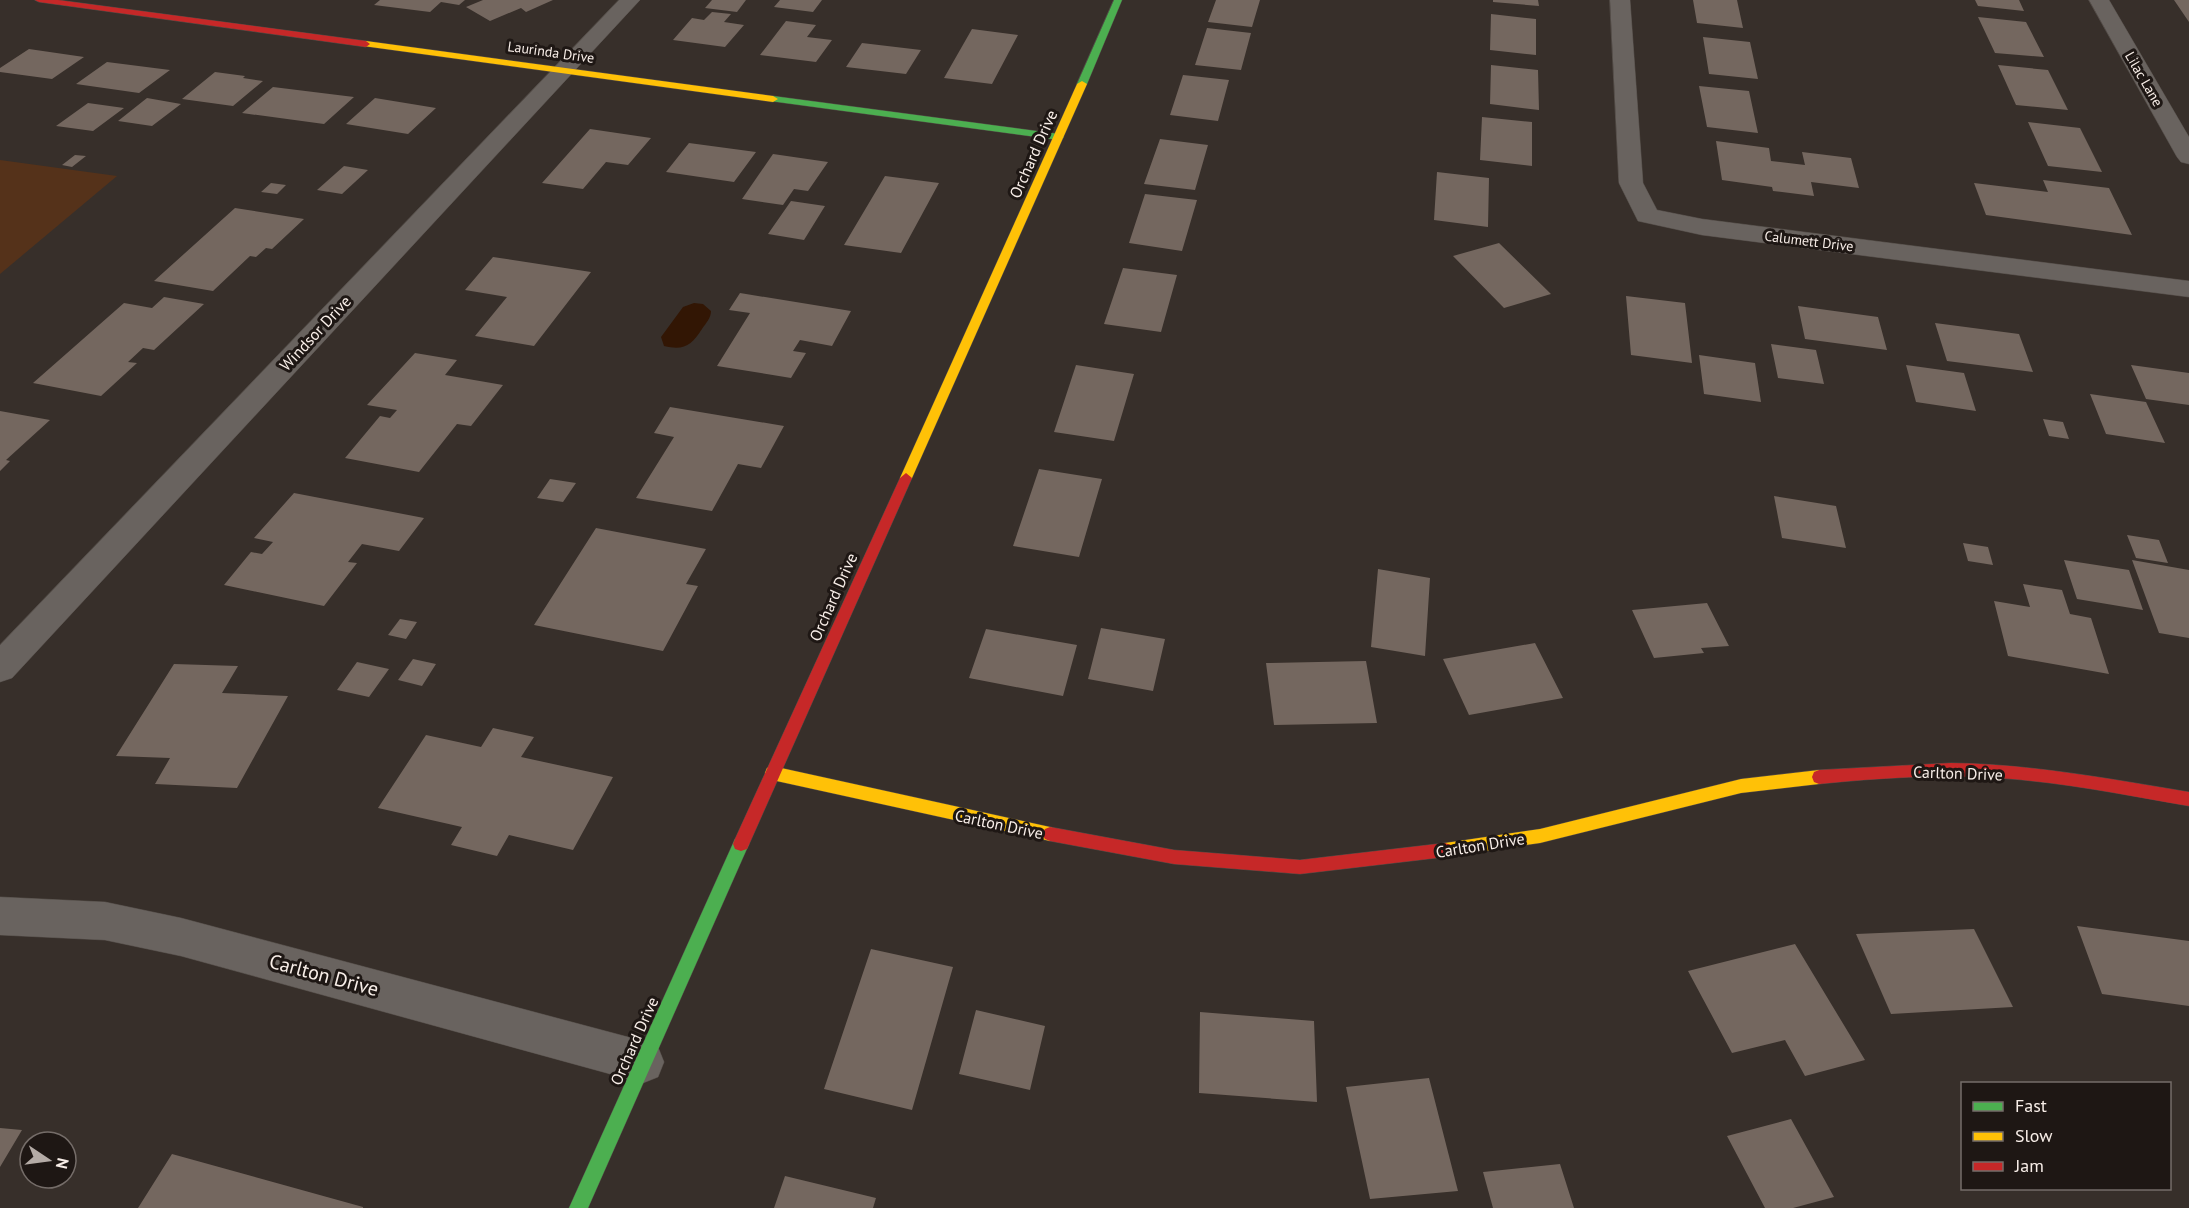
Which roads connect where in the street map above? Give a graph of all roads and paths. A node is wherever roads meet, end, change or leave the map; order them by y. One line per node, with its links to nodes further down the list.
1 (39, 0): 6 (street, Laurinda Drive)
2 (630, 0): 6 (street, Windsor Drive)
3 (1118, 0): 7 (street, Orchard Drive)
4 (1620, 0): 9 (street, Calumett Drive)
5 (2099, 0): 8 (street, Lilac Lane)
6 (562, 70): 7 (street, Laurinda Drive); 10 (street, Windsor Drive)
7 (1059, 137): 11 (street, Orchard Drive)
8 (2189, 157)
9 (2189, 290)
10 (0, 668)
11 (772, 773): 12 (street, Carlton Drive); 14 (street, Orchard Drive)
12 (2189, 800)
13 (0, 916): 14 (street, Carlton Drive)
14 (643, 1062): 15 (street, Orchard Drive)
15 (578, 1208)

